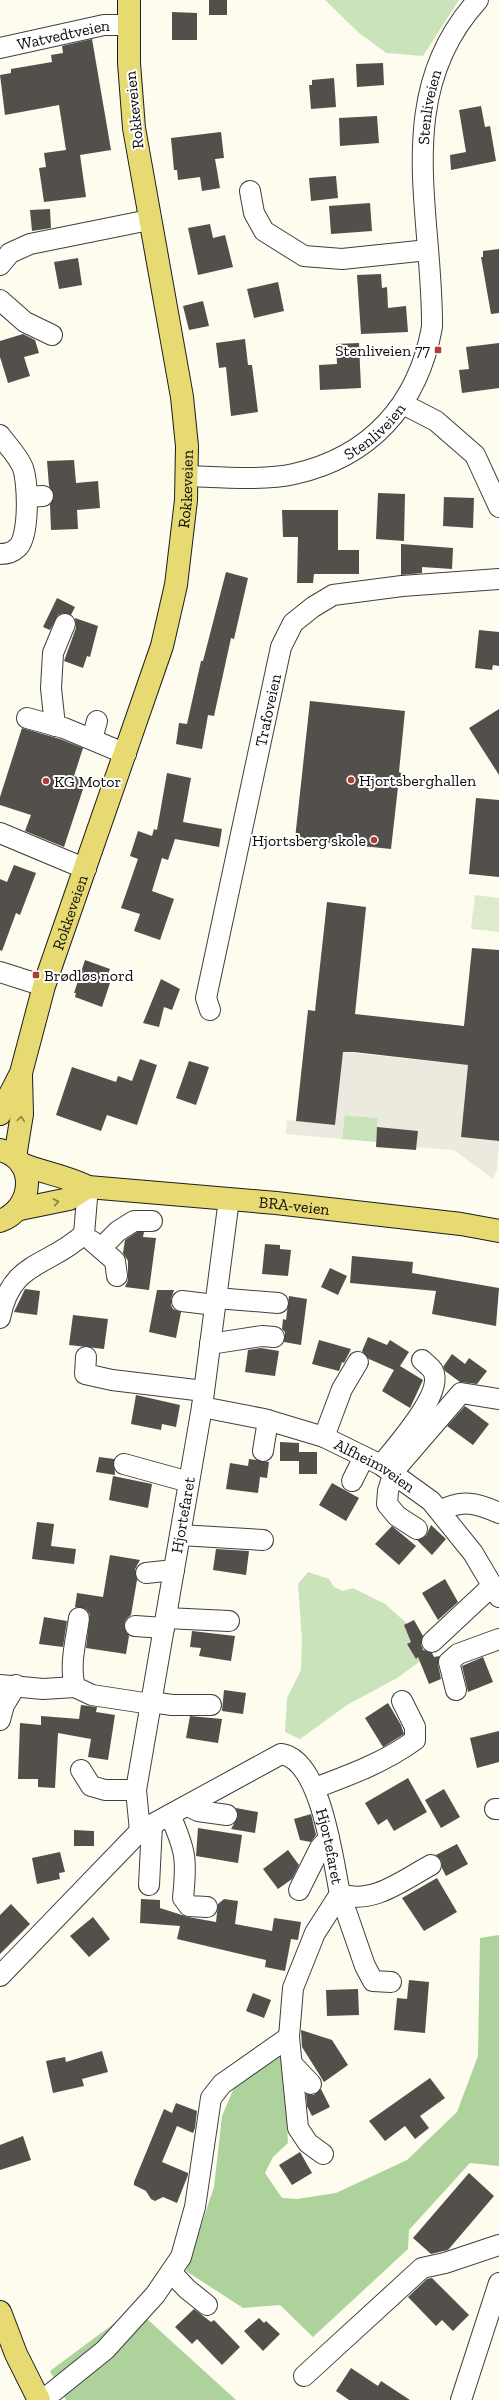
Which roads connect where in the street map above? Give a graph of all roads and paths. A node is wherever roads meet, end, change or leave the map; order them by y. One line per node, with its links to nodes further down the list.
1 (129, 0): 3 (main road, Rokkeveien)
2 (478, 0): 7 (street, Stenliveien)
3 (128, 25): 4 (street, Watvedtveien); 6 (main road, Rokkeveien)
4 (0, 48)
5 (250, 191): 7 (street)
6 (150, 220): 8 (street); 13 (main road, Rokkeveien)
7 (428, 250): 11 (street, Stenliveien)
8 (0, 265)
9 (0, 300): 10 (street)
10 (52, 335)
11 (402, 404): 13 (street, Stenliveien); 14 (street)
12 (0, 436): 15 (street)
13 (188, 476): 20 (main road, Rokkeveien)
14 (499, 507)
15 (0, 554)
16 (499, 579): 25 (street, Trafoveien)
17 (65, 624): 19 (street)
18 (27, 718): 19 (street)
19 (55, 726): 20 (street)
20 (126, 754): 22 (main road, Rokkeveien)
21 (0, 833): 22 (street)
22 (86, 869): 24 (main road, Rokkeveien)
23 (0, 972): 24 (street)
24 (44, 986): 26 (main road, Rokkeveien)
25 (210, 1010)
26 (21, 1073): 27 (main road, Rokkeveien); 28 (main road, Rokkeveien, one-way to 26)
27 (0, 1114)
28 (12, 1157): 29 (main road, BRA-veien); 31 (main road)
29 (88, 1187): 30 (main road, BRA-veien); 31 (main road, one-way to 29); 35 (street)
30 (230, 1198): 34 (main road, BRA-veien); 39 (street, Hjortefaret)
31 (20, 1209): 32 (main road)
32 (0, 1221)
33 (152, 1221): 36 (street)
34 (499, 1231)
35 (84, 1234): 36 (street); 41 (street)
36 (101, 1248): 37 (street)
37 (117, 1276)
38 (182, 1301): 39 (street)
39 (216, 1301): 40 (street); 43 (street, Hjortefaret)
40 (278, 1303)
41 (0, 1318)
42 (274, 1337): 43 (street)
43 (210, 1344): 47 (street, Hjortefaret)
44 (86, 1357): 47 (street, Alfheimveien)
45 (422, 1360): 53 (street)
46 (358, 1362): 50 (street)
47 (203, 1399): 49 (street, Alfheimveien); 55 (street, Hjortefaret)
48 (498, 1399): 53 (street)
49 (268, 1420): 50 (street, Alfheimveien); 51 (street)
50 (324, 1437): 53 (street, Alfheimveien)
51 (263, 1451)
52 (124, 1464): 55 (street)
53 (383, 1468): 54 (street); 56 (street, Alfheimveien); 58 (street)
54 (352, 1481)
55 (189, 1482): 59 (street, Hjortefaret)
56 (440, 1511): 57 (street); 63 (street, Alfheimveien)
57 (499, 1513)
58 (417, 1528)
59 (180, 1534): 60 (street); 61 (street, Hjortefaret)
60 (263, 1540)
61 (174, 1570): 62 (street); 66 (street, Hjortefaret)
62 (146, 1573)
63 (496, 1592): 69 (street)
64 (80, 1618): 71 (street)
65 (229, 1621): 66 (street)
66 (165, 1623): 67 (street); 74 (street, Hjortefaret)
67 (135, 1626)
68 (499, 1639): 72 (street)
69 (432, 1642)
70 (8, 1685): 71 (street); 76 (street)
71 (75, 1687): 74 (street)
72 (456, 1690)
73 (402, 1701): 78 (street)
74 (151, 1703): 75 (street); 79 (street, Hjortefaret)
75 (211, 1705)
76 (0, 1720)
77 (81, 1770): 79 (street)
78 (315, 1788): 80 (street, Hjortefaret); 84 (street, Hjortefaret)
79 (136, 1790): 83 (street, Hjortefaret)
80 (188, 1806): 81 (street, Hjortefaret); 82 (street)
81 (170, 1815): 83 (street, Hjortefaret); 89 (street)
82 (227, 1816)
83 (146, 1828): 86 (street); 90 (street, Hjortefaret)
84 (328, 1838): 87 (street); 88 (street, Hjortefaret)
85 (431, 1865): 88 (street)
86 (149, 1885)
87 (299, 1890)
88 (340, 1894): 91 (street); 92 (street, Hjortefaret)
89 (207, 1907)
90 (0, 1976)
91 (391, 1982)
92 (289, 2038): 93 (street, Hjortefaret); 97 (street)
93 (292, 2064): 94 (street); 95 (street, Hjortefaret)
94 (311, 2084)
95 (324, 2154)
96 (499, 2245): 102 (street)
97 (171, 2272): 99 (street); 103 (street)
98 (499, 2283): 101 (street)
99 (207, 2305)
100 (0, 2312): 103 (main road)
101 (494, 2318): 104 (street)
102 (304, 2376)
103 (38, 2399)
104 (461, 2400)

